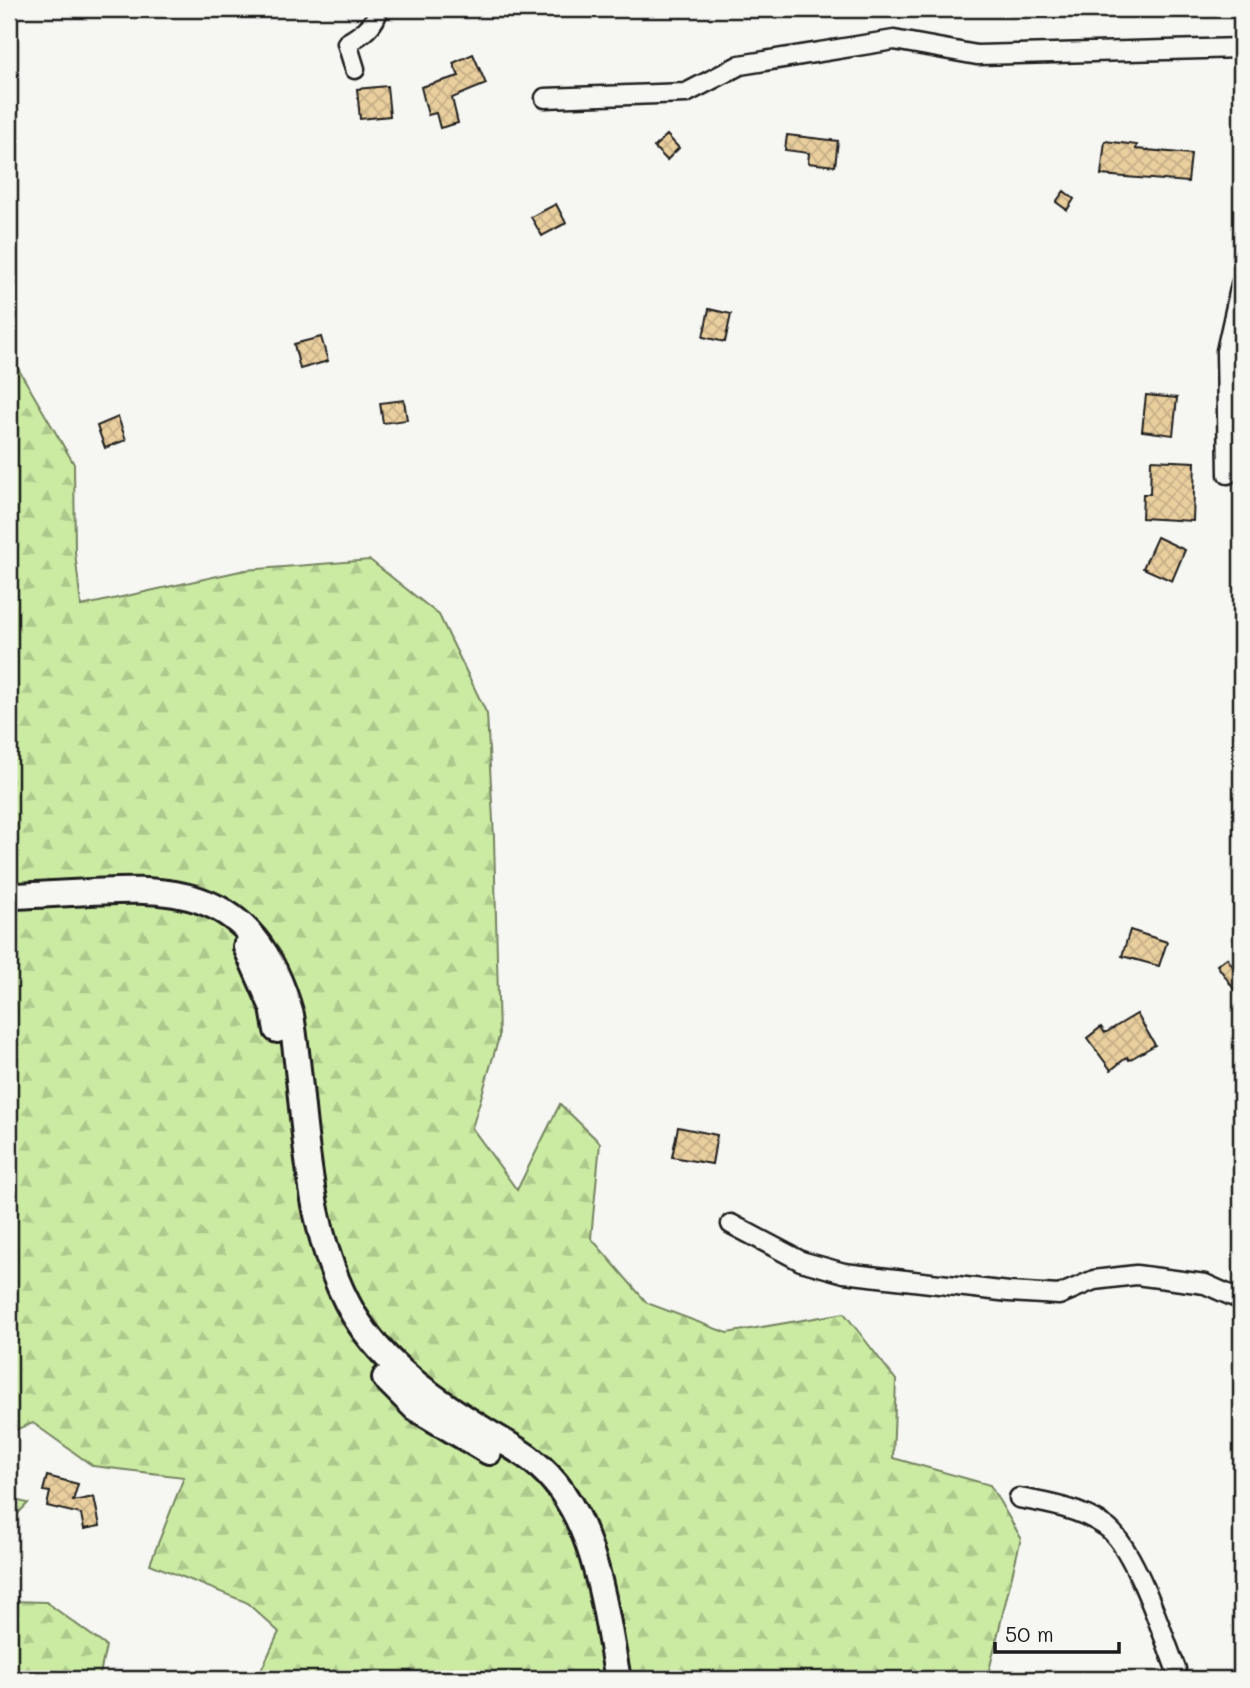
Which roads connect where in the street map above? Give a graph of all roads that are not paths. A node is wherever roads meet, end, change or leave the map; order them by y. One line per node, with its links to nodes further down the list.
1 (378, 9): 3 (street)
2 (1241, 48): 4 (street)
3 (355, 69)
4 (545, 98)
5 (1241, 284): 6 (street)
6 (1228, 474)
7 (9, 896): 13 (main road)
8 (9, 910): 12 (main road)
9 (731, 1224): 10 (street)
10 (1241, 1300)
11 (1019, 1497): 14 (street)
12 (602, 1679)
13 (618, 1679)
14 (1177, 1679)

